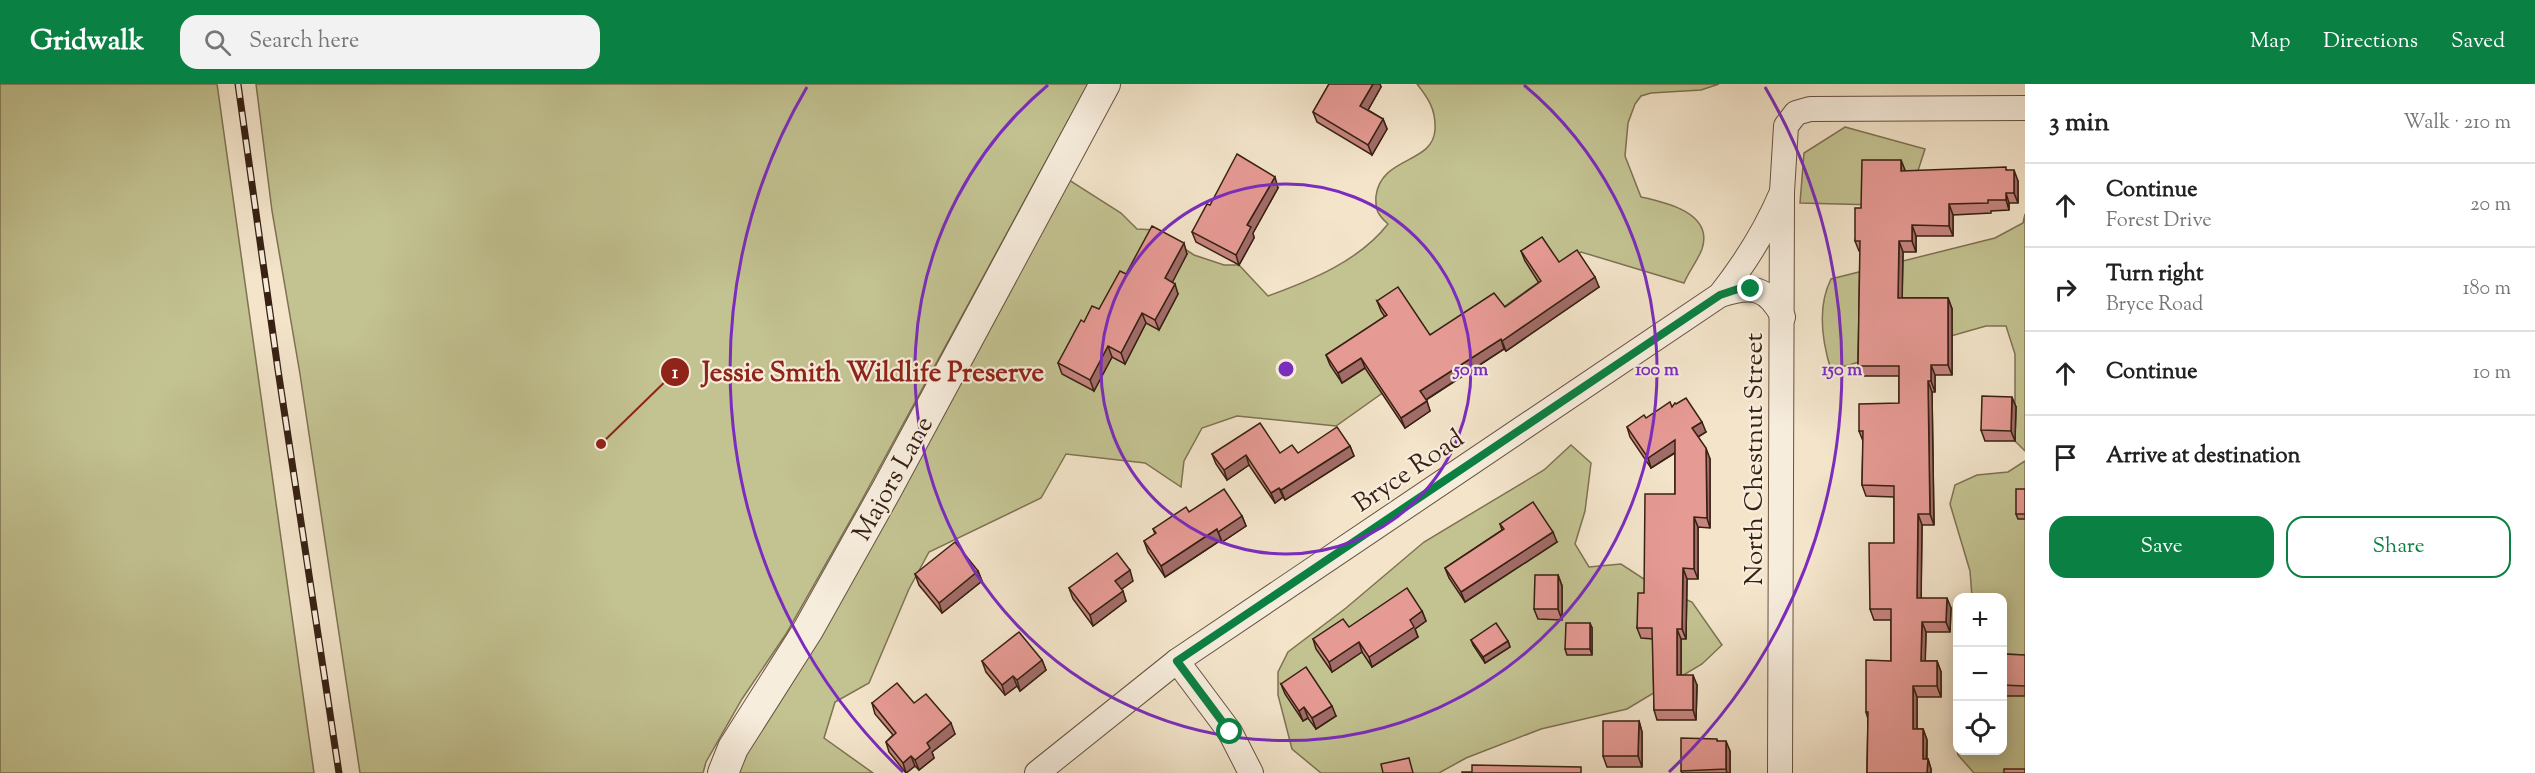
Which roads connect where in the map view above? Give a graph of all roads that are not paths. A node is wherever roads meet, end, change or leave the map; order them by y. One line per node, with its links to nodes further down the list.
1 (1105, 84): 7 (street, Majors Lane)
2 (2025, 108): 3 (street, North Chestnut Street)
3 (1782, 192): 4 (street, Bryce Road); 5 (street, North Chestnut Street)
4 (1720, 295): 5 (street); 6 (street, Bryce Road)
5 (1783, 317): 10 (street, North Chestnut Street)
6 (1177, 661): 8 (street, Bryce Road); 9 (street)
7 (723, 773)
8 (1037, 773)
9 (1251, 773)
10 (1780, 773)

